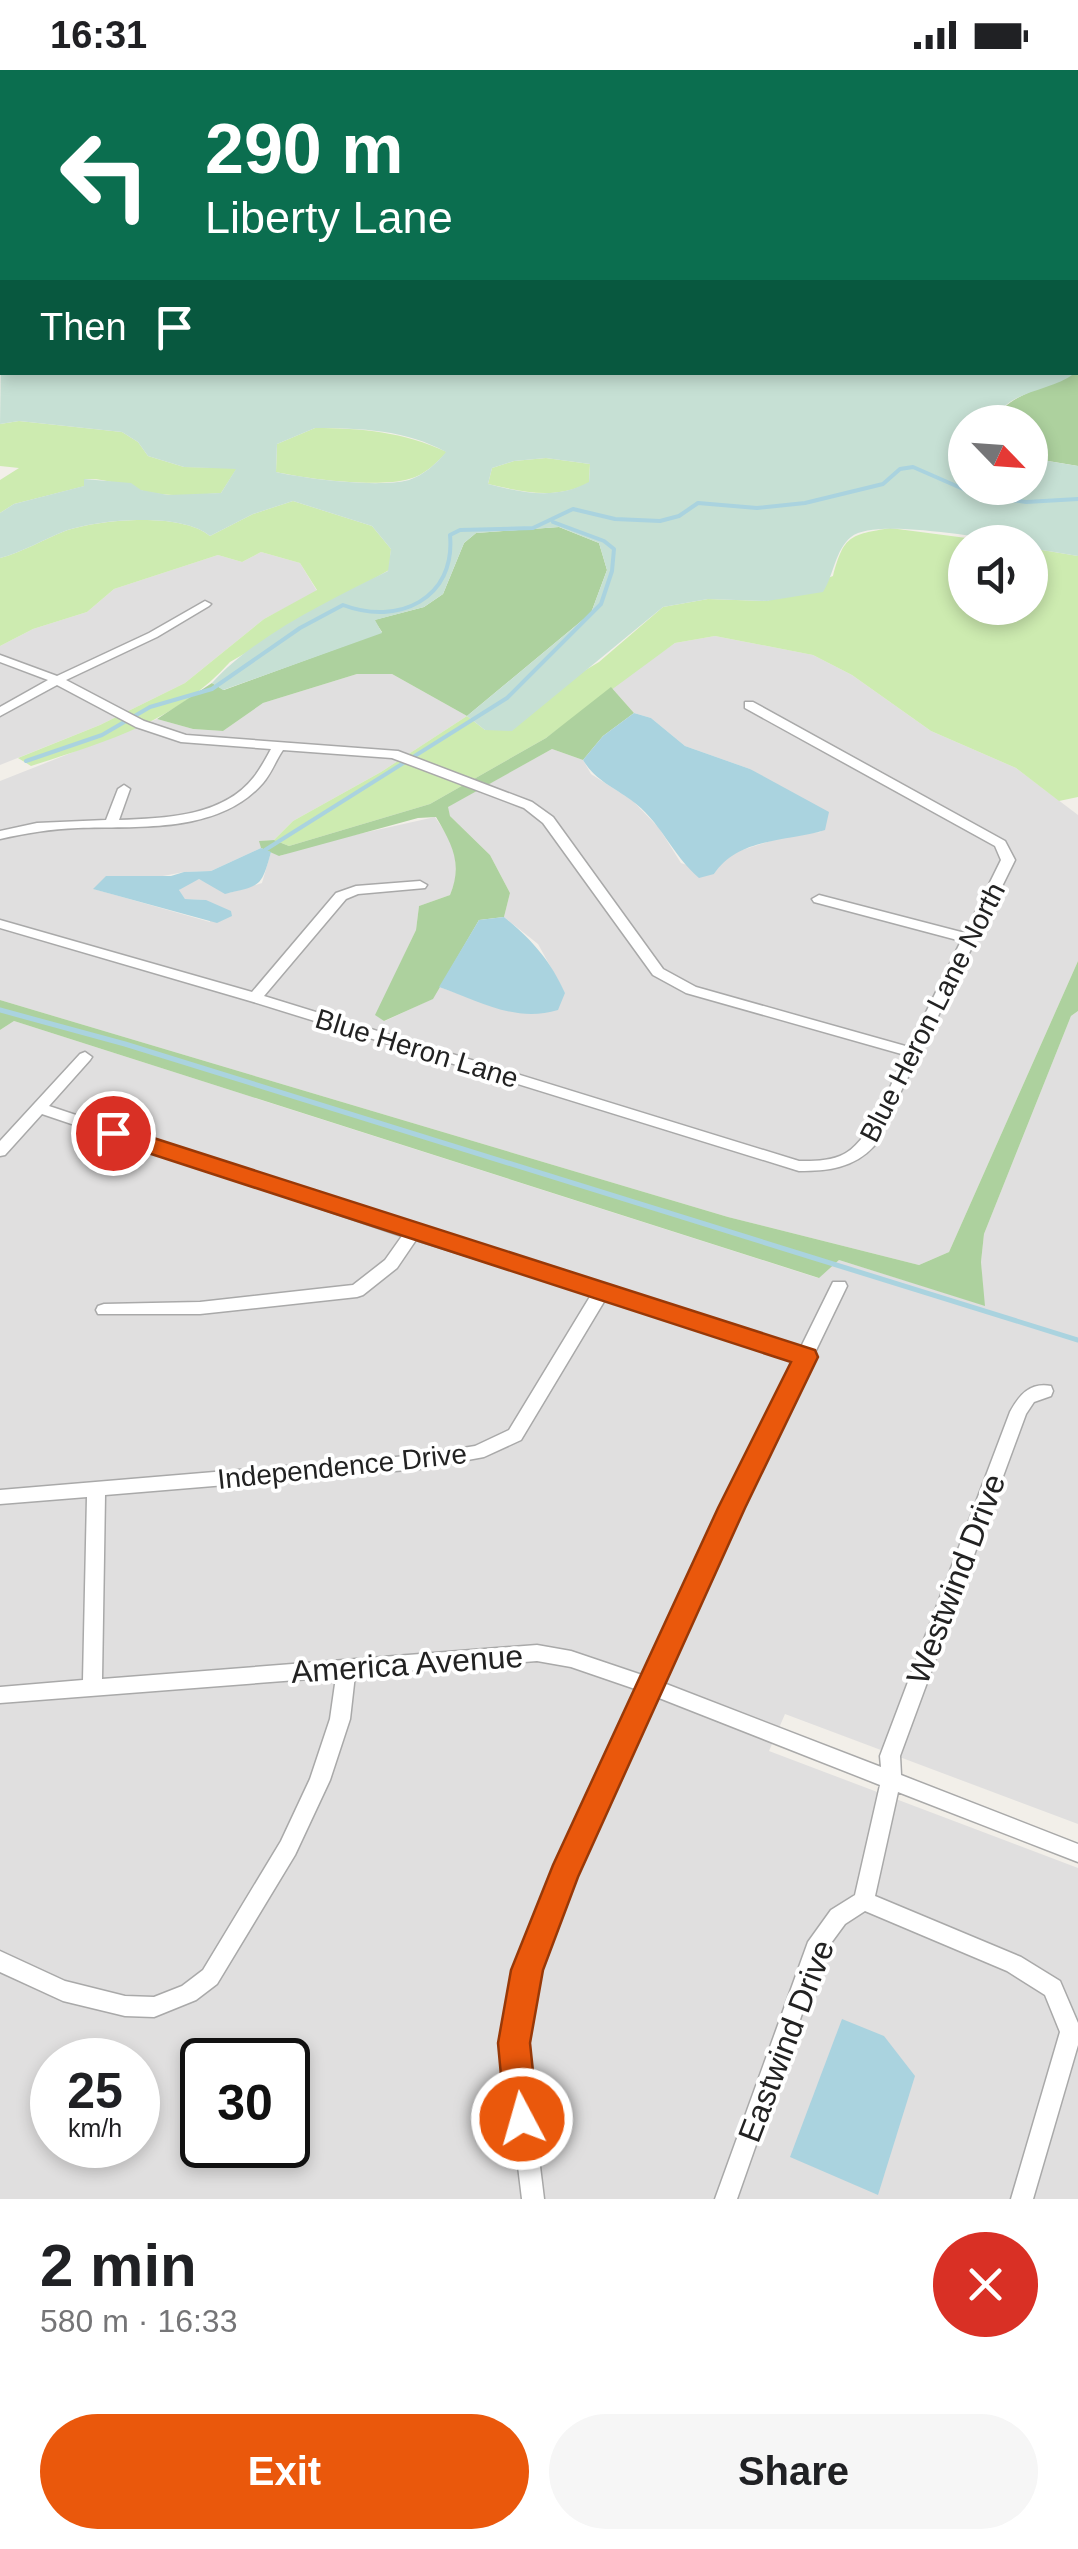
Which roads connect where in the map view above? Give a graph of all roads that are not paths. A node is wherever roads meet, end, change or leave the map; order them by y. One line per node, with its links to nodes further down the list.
1 (204, 604): 3 (street)
2 (0, 658): 3 (street)
3 (57, 680): 5 (street); 6 (street)
4 (748, 705): 13 (street, Blue Heron Lane North)
5 (0, 712)
6 (279, 746): 8 (street); 15 (street)
7 (124, 790): 8 (street)
8 (111, 824): 9 (street)
9 (0, 835)
10 (420, 884): 14 (street)
11 (820, 899): 13 (street)
12 (0, 924): 14 (street, Blue Heron Lane)
13 (970, 939): 15 (street, Blue Heron Lane North)
14 (255, 998): 19 (street, Blue Heron Lane)
15 (914, 1053): 19 (street, Blue Heron Lane North)
16 (85, 1057): 17 (street)
17 (39, 1108): 18 (street); 20 (street)
18 (0, 1151)
19 (834, 1164)
20 (412, 1232): 22 (street); 23 (street)
21 (839, 1286): 24 (street)
22 (601, 1293): 24 (street); 26 (street, Independence Drive)
23 (104, 1310)
24 (806, 1357): 30 (street)
25 (1044, 1391): 32 (street, Westwind Drive)
26 (96, 1489): 27 (street, Independence Drive); 29 (street)
27 (0, 1497)
28 (346, 1669): 29 (street, America Avenue); 30 (street, America Avenue); 35 (street)
29 (92, 1686): 31 (street, America Avenue)
30 (652, 1687): 32 (street, America Avenue); 36 (street)
31 (0, 1694)
32 (891, 1781): 33 (street, America Avenue); 34 (street)
33 (1078, 1853)
34 (864, 1901): 37 (street, Eastwind Drive); 38 (street)
35 (0, 1961)
36 (533, 2199)
37 (726, 2199)
38 (1022, 2199)

